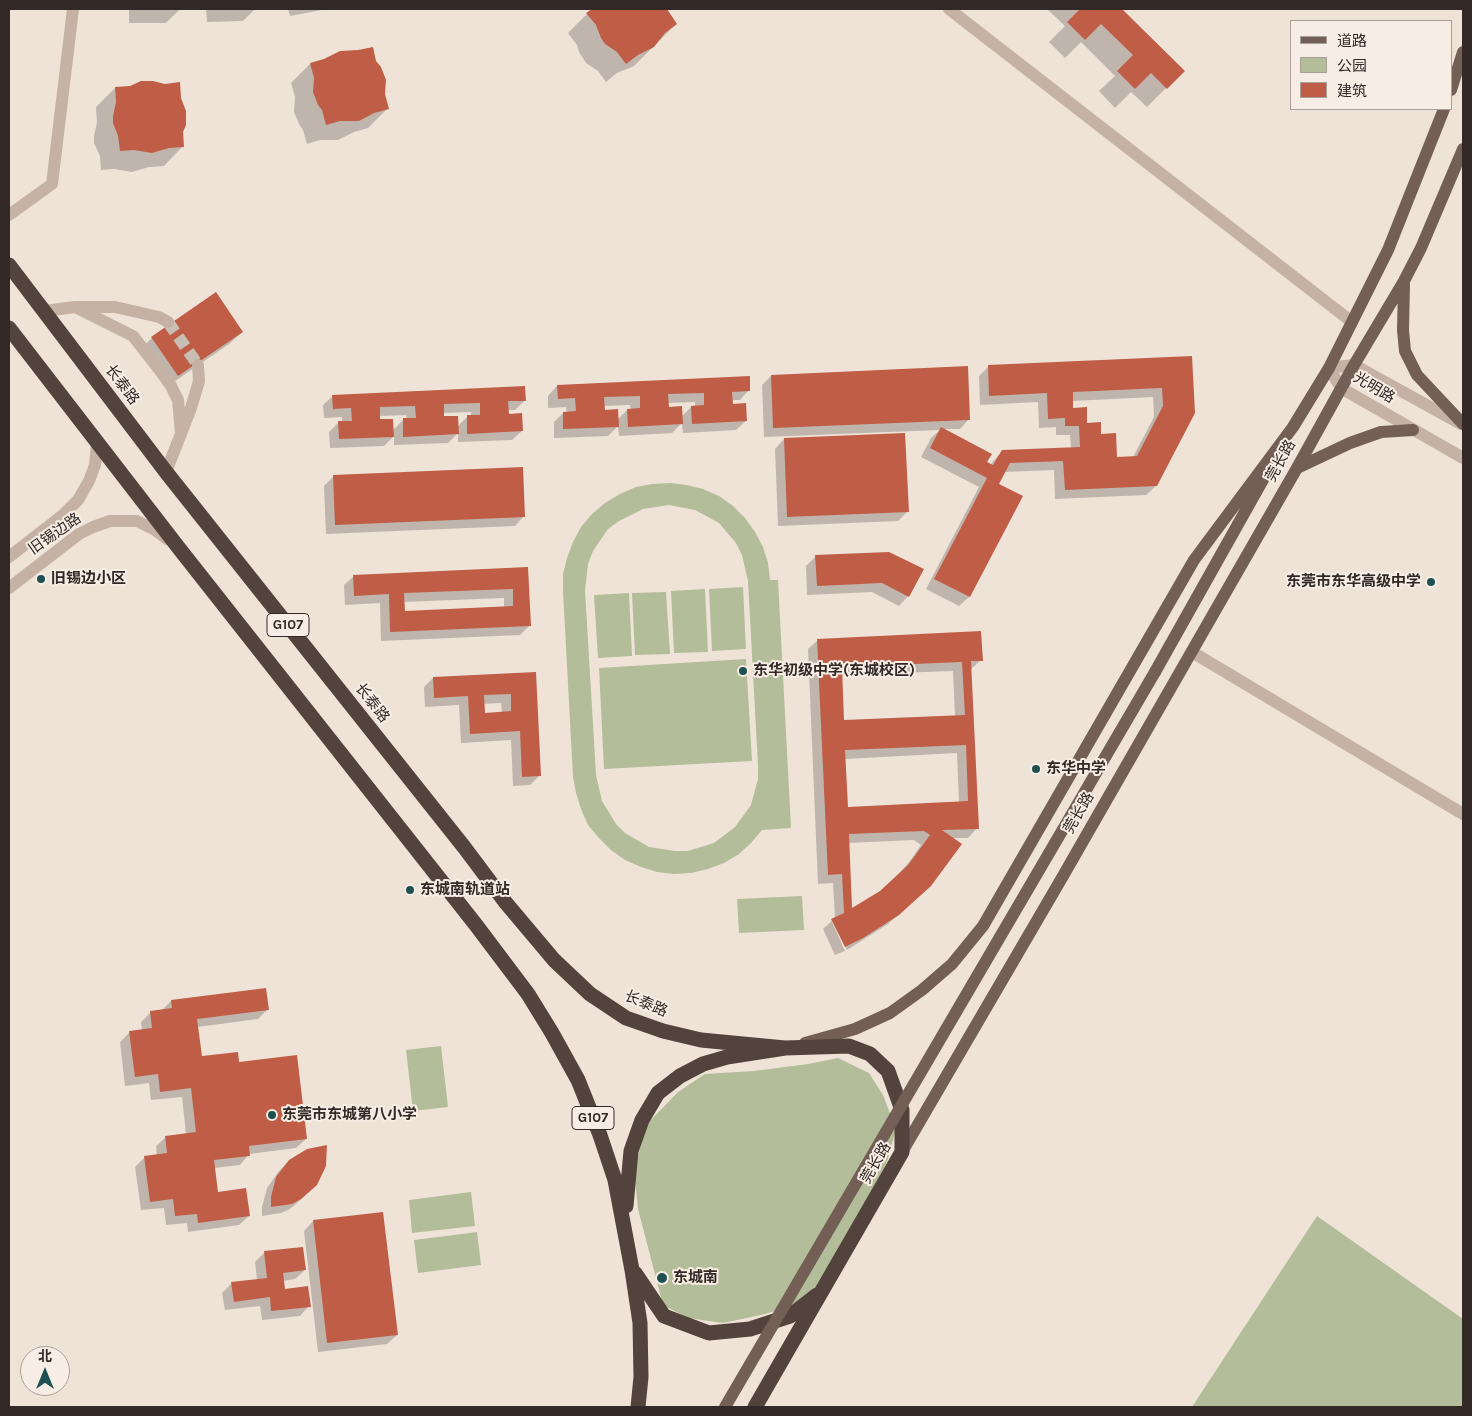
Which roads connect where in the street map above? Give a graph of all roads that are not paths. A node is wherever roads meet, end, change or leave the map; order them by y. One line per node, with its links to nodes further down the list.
1 (73, 9): 7 (street)
2 (949, 9): 13 (street)
3 (1463, 52): 4 (main road)
4 (1452, 87)
5 (1444, 110): 13 (main road, 莞长路)
6 (1463, 150): 9 (main road, 莞长路)
7 (9, 215)
8 (9, 265): 11 (highway, 长泰路 / G107)
9 (1404, 281): 15 (main road, 莞长路); 19 (main road)
10 (75, 307): 11 (street); 12 (street); 21 (street)
11 (44, 311): 26 (highway, 长泰路 / G107)
12 (168, 322)
13 (1352, 322): 17 (main road, 莞长路)
14 (9, 328): 23 (highway, G107)
15 (1354, 365): 17 (street, 光明路); 18 (main road, 莞长路); 19 (street, 光明路)
16 (198, 366): 21 (street)
17 (1329, 368): 18 (street, 光明路); 22 (main road, 莞长路)
18 (1341, 388): 20 (street, 光明路); 25 (main road, 莞长路)
19 (1463, 425)
20 (1413, 430): 24 (street, 光明路); 25 (main road)
21 (181, 434): 26 (street)
22 (1286, 438): 32 (main road, 莞长路); 38 (main road, 莞长路, bridge)
23 (97, 443): 27 (highway, G107); 28 (street, 旧锡边路)
24 (1463, 458)
25 (1297, 468): 30 (main road, 莞长路)
26 (166, 472): 32 (highway, 长泰路 / G107)
27 (178, 547): 29 (street, 旧锡边路); 34 (highway, G107)
28 (9, 557)
29 (9, 588)
30 (1192, 652): 31 (street); 33 (main road, 莞长路)
31 (1463, 814)
32 (785, 1048): 33 (highway, G107); 34 (highway)
33 (902, 1152): 36 (highway, 莞长路 / G107)
34 (625, 1232): 35 (highway, G107)
35 (632, 1270): 36 (highway); 37 (highway, G107)
36 (824, 1290): 39 (highway, 莞长路 / G107)
37 (638, 1407)
38 (726, 1407)
39 (755, 1407)

